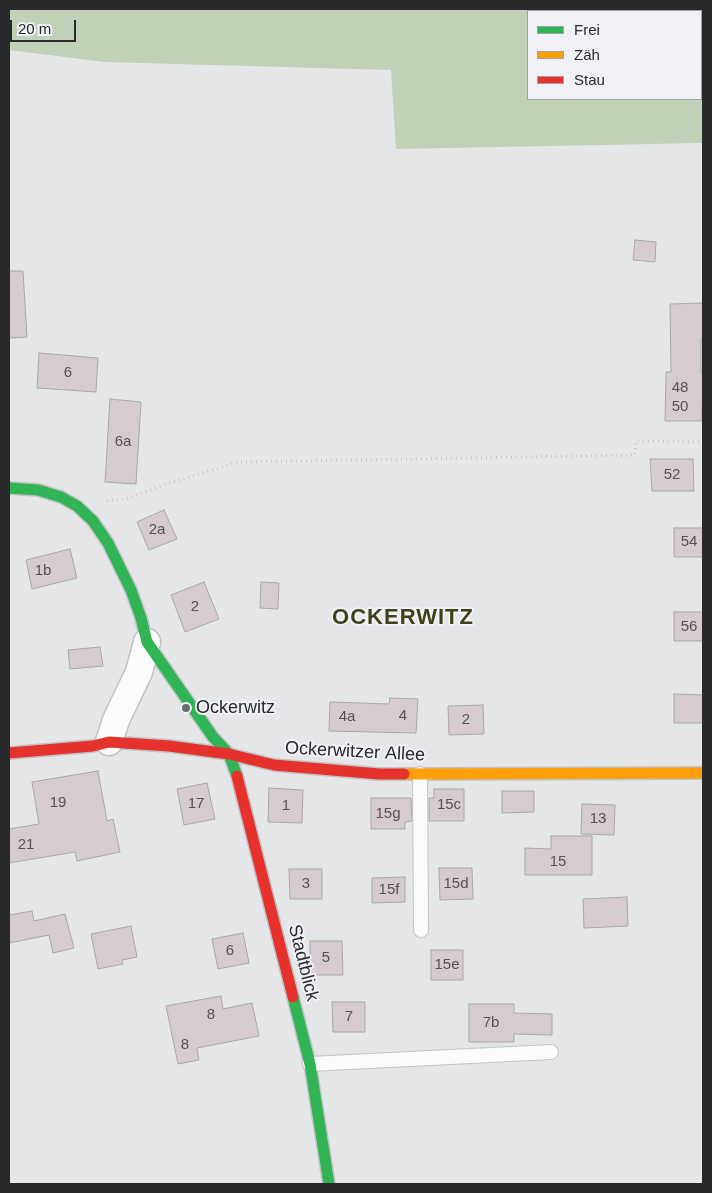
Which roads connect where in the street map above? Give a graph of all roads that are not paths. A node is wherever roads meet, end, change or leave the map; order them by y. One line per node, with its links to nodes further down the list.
1 (9, 488): 2 (street)
2 (148, 642): 3 (street); 5 (street)
3 (109, 742): 4 (street, Ockerwitzer Allee); 5 (street, Ockerwitzer Allee)
4 (9, 753)
5 (229, 754): 7 (street, Ockerwitzer Allee); 10 (street, Stadtblick)
6 (703, 773): 7 (street, Ockerwitzer Allee)
7 (420, 774): 8 (lane)
8 (421, 930)
9 (550, 1052): 10 (lane)
10 (310, 1064): 11 (street, Stadtblick)
11 (329, 1184)

